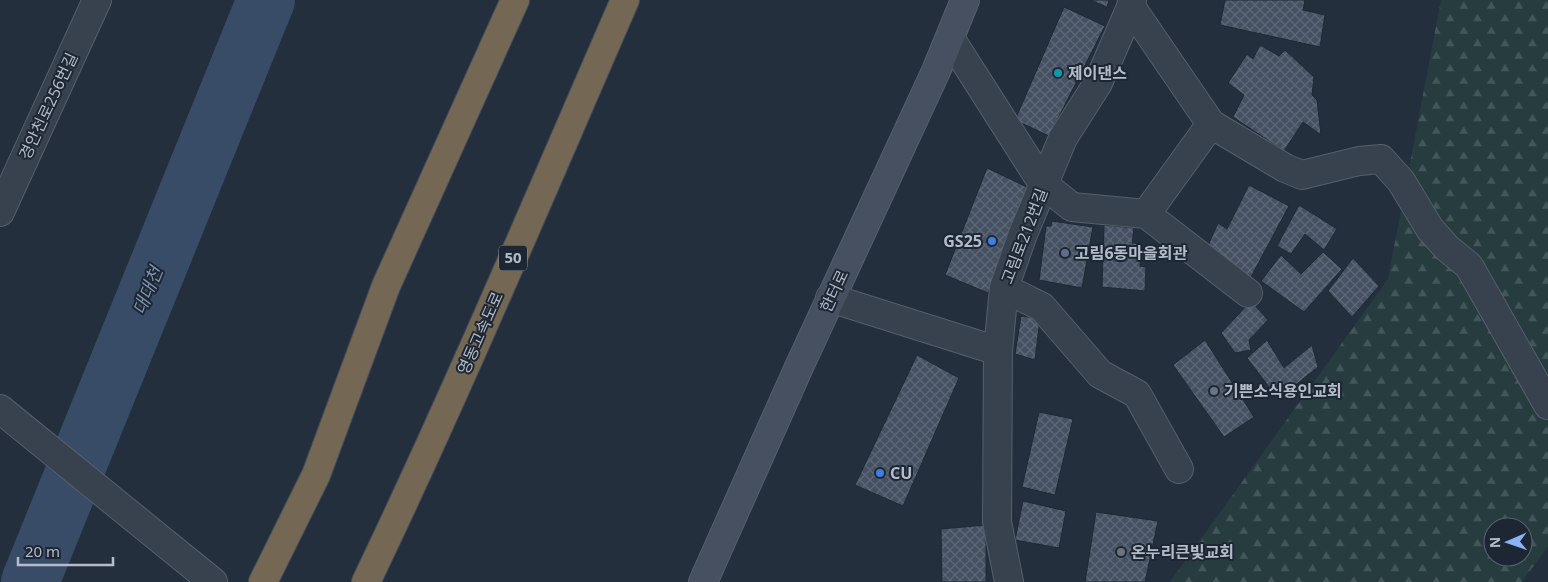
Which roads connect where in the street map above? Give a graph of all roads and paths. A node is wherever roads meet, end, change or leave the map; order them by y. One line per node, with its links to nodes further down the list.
1 (97, 0): 9 (street, 경안천로256번길)
2 (515, 0): 19 (highway)
3 (625, 0): 20 (highway, 영동고속도로 / 50)
4 (965, 0): 6 (main road, 한터로)
5 (1132, 4): 7 (street); 8 (street, 고림로212번길)
6 (950, 38): 8 (street); 13 (main road, 한터로)
7 (1211, 124): 10 (street); 15 (street)
8 (1043, 184): 10 (street); 11 (street, 고림로212번길)
9 (0, 212)
10 (1146, 214): 12 (street)
11 (1004, 288): 14 (street, 고림로212번길); 17 (street)
12 (1248, 293)
13 (830, 298): 14 (street); 21 (main road, 한터로)
14 (998, 351): 22 (street, 고림로212번길)
15 (1548, 406)
16 (0, 409): 18 (street)
17 (1179, 469)
18 (213, 582)
19 (263, 582)
20 (366, 582)
21 (702, 582)
22 (1009, 582)

